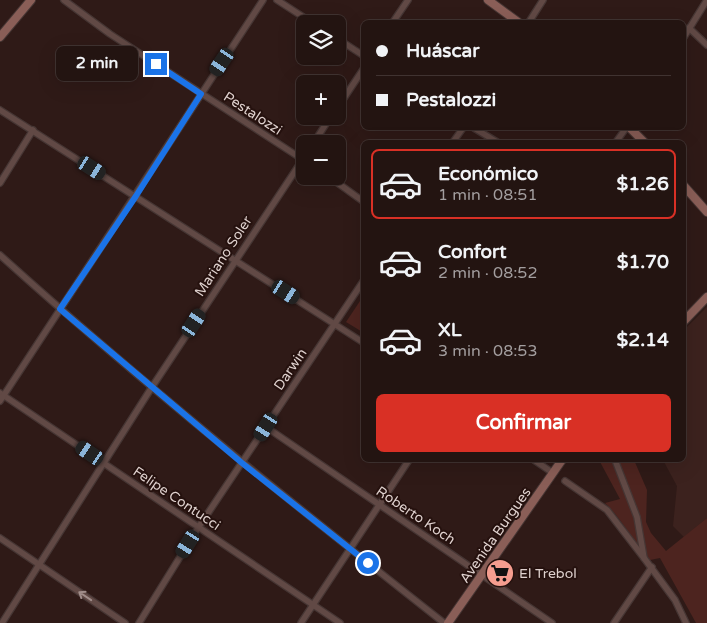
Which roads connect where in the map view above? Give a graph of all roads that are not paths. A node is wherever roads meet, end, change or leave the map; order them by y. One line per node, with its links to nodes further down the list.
1 (31, 0): 15 (street)
2 (64, 0): 20 (street, Pestalozzi)
3 (263, 0): 20 (street)
4 (277, 0): 9 (street)
5 (408, 0): 10 (street)
6 (488, 0): 11 (street)
7 (543, 0): 12 (street)
8 (707, 0): 13 (street)
9 (300, 15)
10 (394, 20)
11 (515, 20)
12 (530, 20)
13 (689, 28): 14 (street); 17 (street)
14 (686, 33)
15 (0, 37)
16 (346, 44): 18 (street)
17 (707, 45)
18 (361, 54)
19 (361, 72): 21 (street)
20 (201, 94): 28 (street, Pestalozzi); 33 (street)
21 (346, 95)
22 (0, 110): 23 (street)
23 (33, 130): 30 (street); 33 (street)
24 (477, 130): 26 (street)
25 (632, 130): 27 (street)
26 (494, 140)
27 (642, 140)
28 (296, 154)
29 (296, 171): 37 (street, Mariano Soler)
30 (0, 183)
31 (340, 185): 34 (street)
32 (686, 188): 35 (street)
33 (136, 196): 37 (street); 40 (street)
34 (361, 200)
35 (707, 212)
36 (0, 255): 40 (street)
37 (236, 260): 42 (street); 44 (street, Mariano Soler)
38 (361, 285): 42 (street, Darwin)
39 (707, 297): 41 (street)
40 (60, 309): 44 (street); 45 (street)
41 (686, 319)
42 (336, 324): 43 (street); 47 (street, Darwin)
43 (361, 341)
44 (152, 387): 52 (street, Mariano Soler); 53 (street)
45 (2, 394): 46 (street); 52 (street, Felipe Contucci)
46 (0, 402)
47 (266, 427): 53 (street, Darwin); 56 (street, Roberto Koch)
48 (408, 462): 56 (street)
49 (537, 462): 54 (street)
50 (561, 462): 54 (street, Avenida Burgues)
51 (615, 462): 60 (street)
52 (104, 463): 57 (street, Felipe Contucci); 61 (street, Mariano Soler)
53 (242, 463): 57 (street, Darwin); 59 (street)
54 (553, 473): 63 (street, Avenida Burgues)
55 (565, 481): 60 (street)
56 (379, 505): 59 (street); 63 (street, Roberto Koch)
57 (198, 528): 64 (street, Felipe Contucci); 67 (street, Darwin)
58 (0, 538): 61 (street)
59 (351, 548): 64 (street); 70 (street)
60 (644, 558): 62 (street)
61 (39, 564): 65 (street, Mariano Soler); 66 (street, one-way to 61)
62 (652, 567): 72 (street); 73 (street)
63 (483, 575): 70 (street, Avenida Burgues); 71 (street, Roberto Koch)
64 (314, 605): 68 (street); 69 (street, Felipe Contucci)
65 (2, 623)
66 (125, 623)
67 (139, 623)
68 (301, 623)
69 (340, 623)
70 (446, 623)
71 (552, 623)
72 (614, 623)
73 (686, 623)

